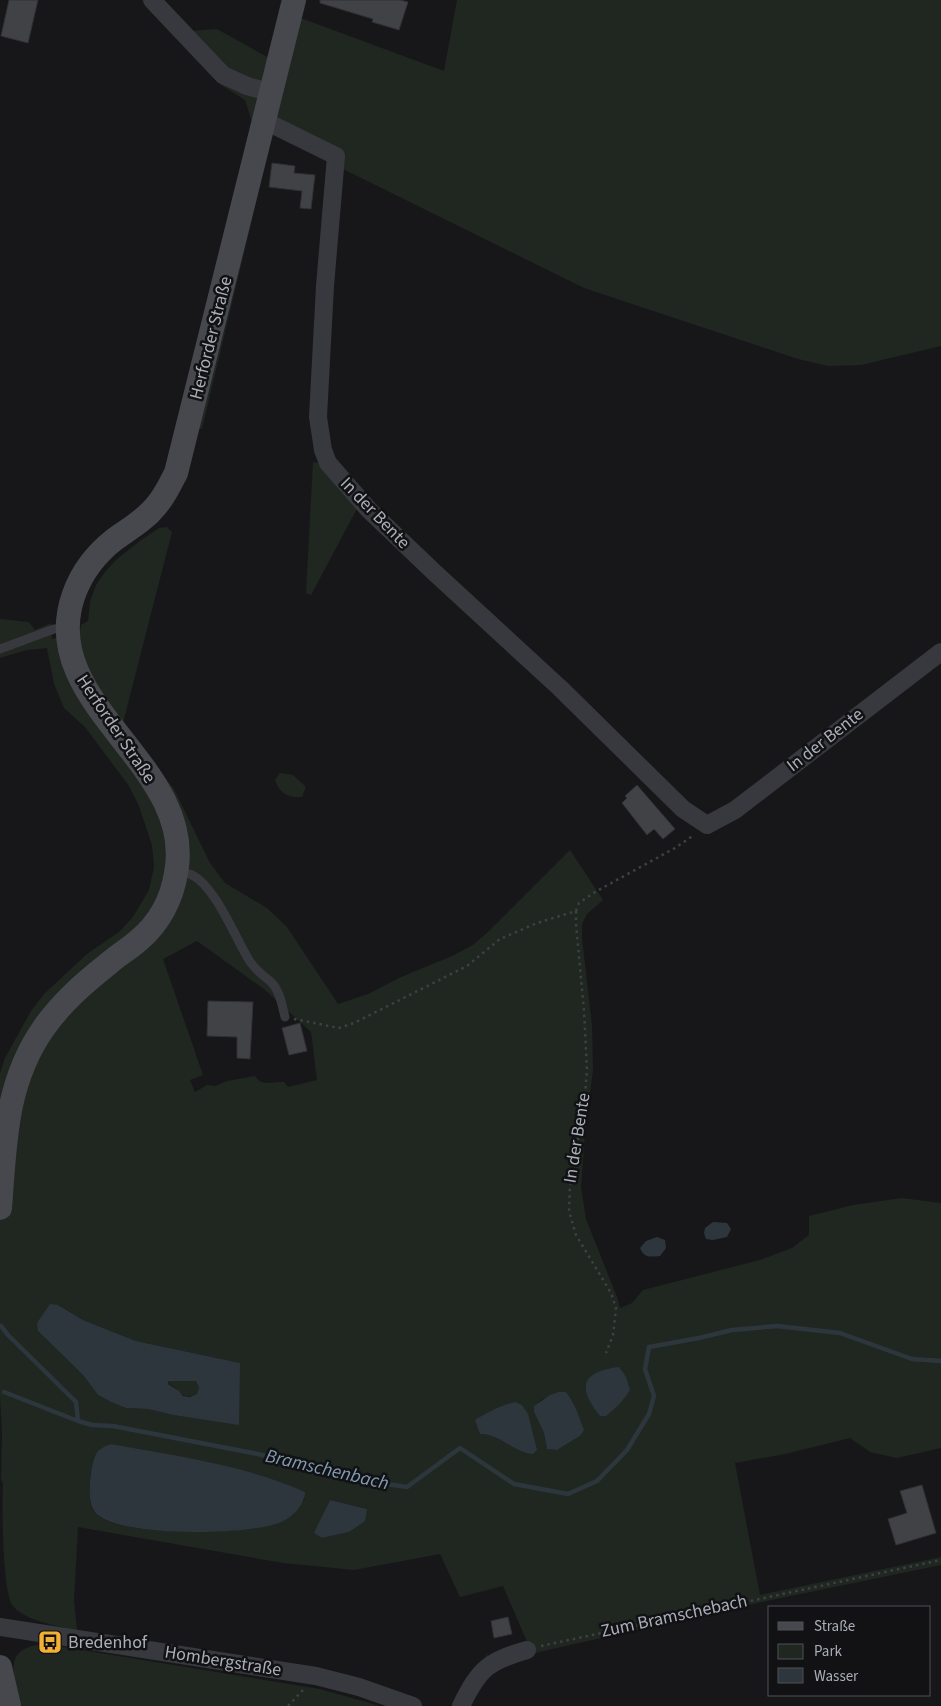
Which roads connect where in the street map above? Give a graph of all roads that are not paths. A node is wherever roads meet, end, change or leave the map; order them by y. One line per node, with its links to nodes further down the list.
1 (152, 0): 3 (street)
2 (294, 0): 3 (main road, Herforder Straße)
3 (272, 93): 4 (main road, Herforder Straße)
4 (265, 121): 5 (main road, Herforder Straße); 7 (street, In der Bente)
5 (68, 628): 6 (lane); 8 (main road, Herforder Straße)
6 (0, 649)
7 (941, 652)
8 (177, 871): 9 (lane); 10 (main road, Herforder Straße)
9 (285, 1017)
10 (0, 1208)
11 (0, 1627): 15 (street, Hombergstraße)
12 (527, 1650): 16 (street)
13 (0, 1668): 14 (main road)
14 (9, 1706)
15 (412, 1706)
16 (461, 1706)

